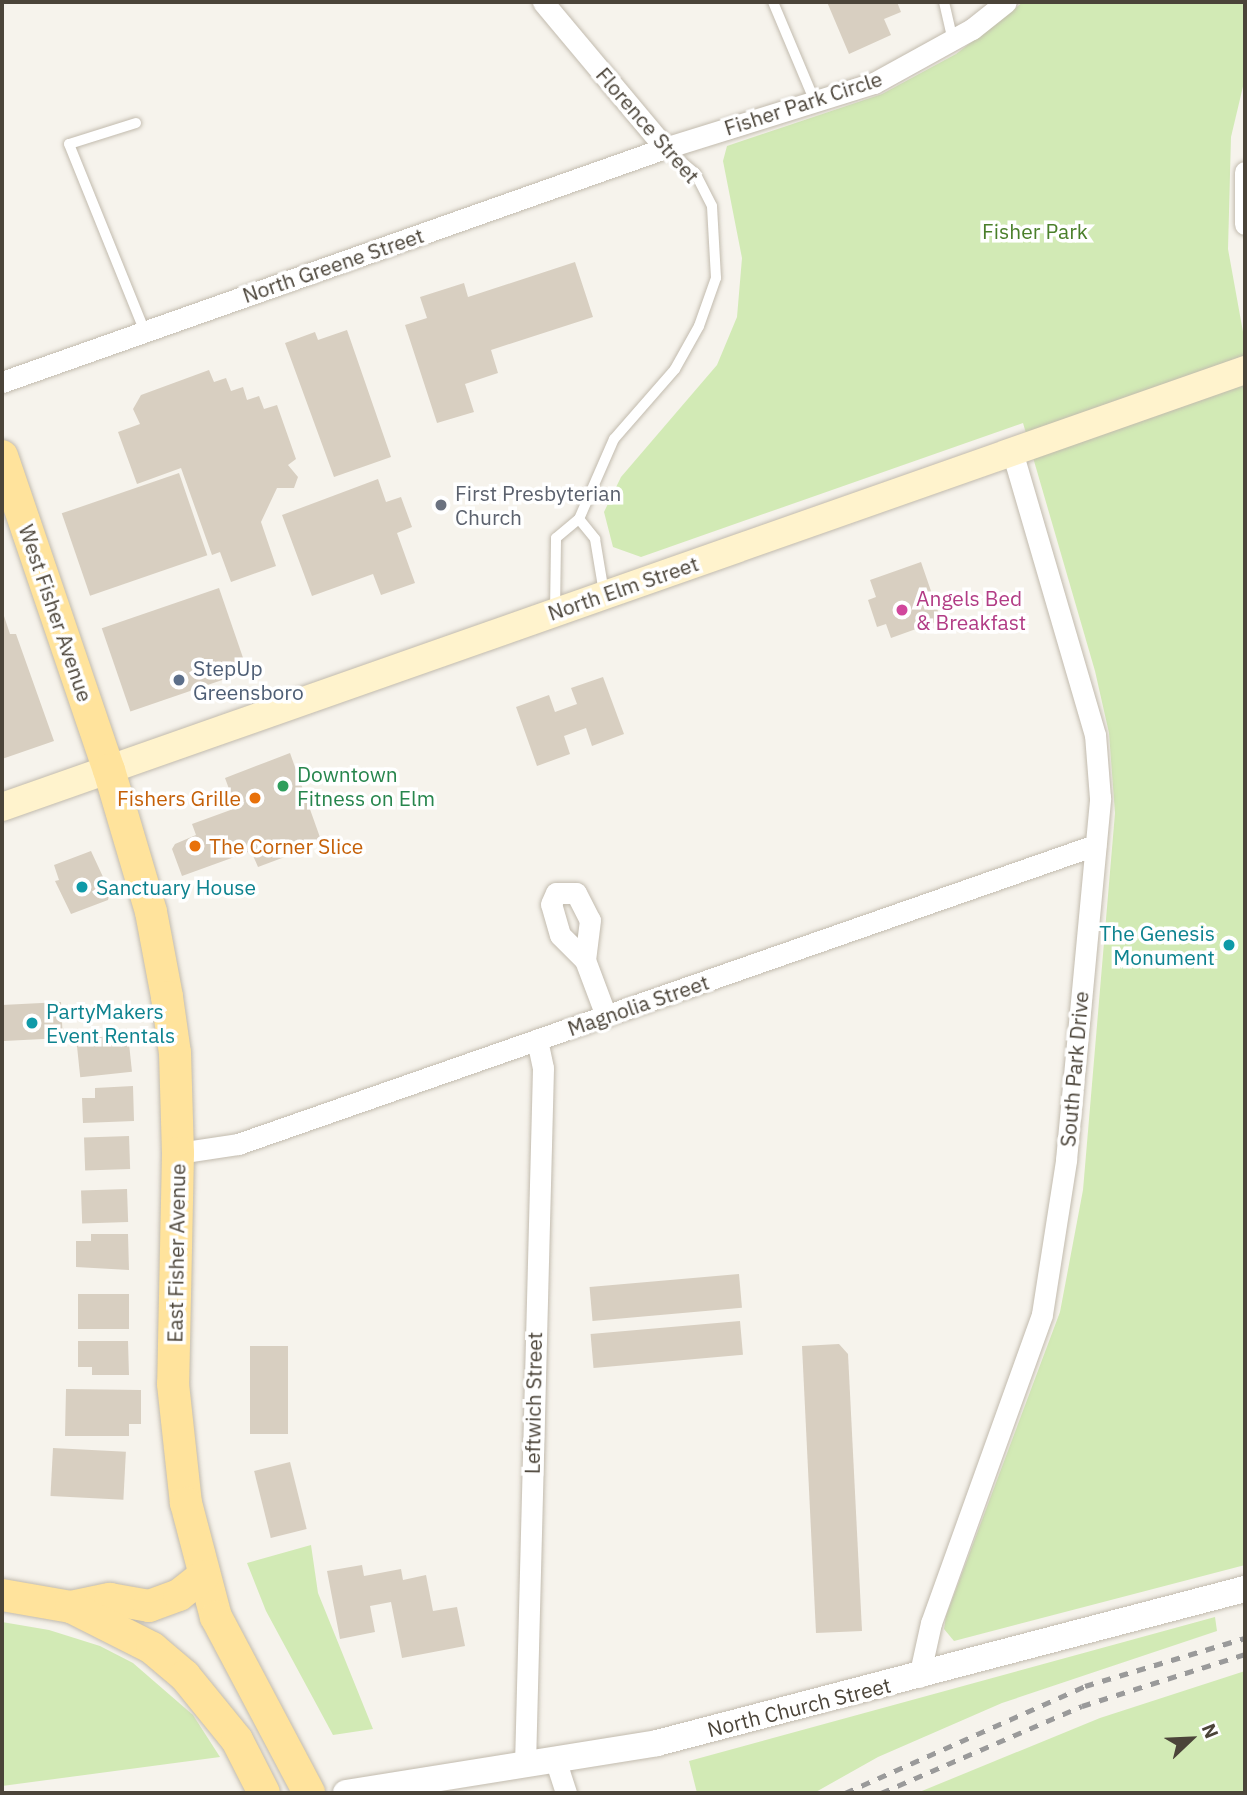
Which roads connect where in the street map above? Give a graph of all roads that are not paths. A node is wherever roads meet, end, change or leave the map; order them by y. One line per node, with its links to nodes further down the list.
1 (543, 2): 8 (street, Florence Street)
2 (773, 2): 6 (lane)
3 (944, 2): 5 (lane)
4 (1006, 2): 5 (street, Fisher Park Circle)
5 (953, 40): 6 (street, Fisher Park Circle)
6 (815, 102): 8 (street, Fisher Park Circle)
7 (136, 123): 11 (lane)
8 (665, 148): 11 (street, North Greene Street); 16 (lane, Florence Street)
9 (1245, 172): 10 (street)
10 (1245, 224)
11 (145, 332): 13 (street, North Greene Street)
12 (1245, 370): 14 (main road, North Elm Street)
13 (2, 382)
14 (1012, 452): 17 (main road, North Elm Street); 21 (street, South Park Drive)
15 (2, 456): 19 (main road, West Fisher Avenue)
16 (579, 519): 17 (lane); 18 (lane, Florence Street)
17 (605, 595): 18 (main road, North Elm Street)
18 (555, 612): 19 (main road, North Elm Street)
19 (109, 770): 20 (main road, North Elm Street); 25 (main road, East Fisher Avenue)
20 (2, 807)
21 (1094, 845): 23 (street, Magnolia Street); 30 (street, South Park Drive)
22 (586, 960): 23 (street)
23 (606, 1016): 24 (street, Magnolia Street)
24 (537, 1040): 25 (street, Magnolia Street); 32 (street, Leftwich Street)
25 (178, 1153): 26 (main road, East Fisher Avenue)
26 (203, 1576): 29 (main road); 34 (main road, East Fisher Avenue)
27 (1245, 1589): 30 (street, North Church Street)
28 (2, 1595): 29 (main road)
29 (71, 1607): 33 (main road)
30 (919, 1676): 31 (street, North Church Street)
31 (556, 1762): 32 (street, North Church Street); 36 (street)
32 (525, 1766): 35 (street, North Church Street)
33 (264, 1793)
34 (309, 1793)
35 (346, 1793)
36 (566, 1793)

